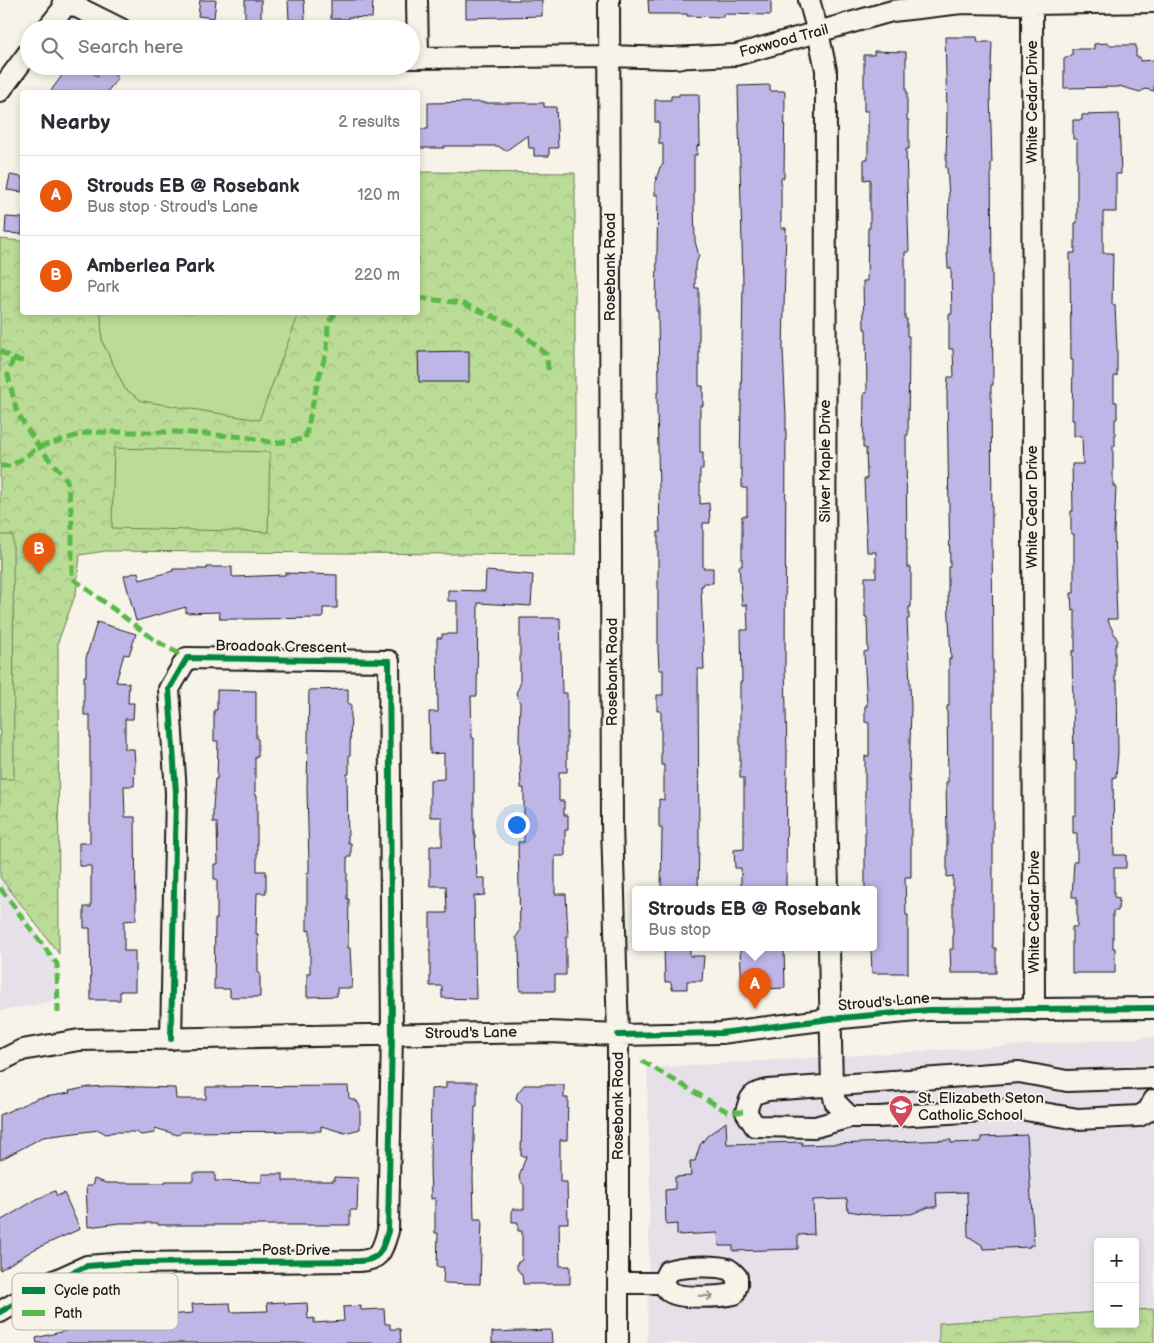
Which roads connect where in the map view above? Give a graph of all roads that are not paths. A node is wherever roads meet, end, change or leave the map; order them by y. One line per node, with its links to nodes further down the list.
1 (417, 0): 9 (street)
2 (609, 0): 11 (street, Rosebank Road)
3 (809, 0): 10 (street, Silver Maple Drive)
4 (67, 1): 7 (street); 8 (street)
5 (1154, 2): 6 (street, Foxwood Trail)
6 (1032, 4): 10 (street, Foxwood Trail); 18 (street, White Cedar Drive)
7 (53, 20)
8 (104, 20)
9 (416, 20)
10 (818, 32): 11 (street, Foxwood Trail); 15 (street, Silver Maple Drive)
11 (609, 56): 12 (street, Foxwood Trail); 21 (street, Rosebank Road)
12 (420, 57)
13 (20, 64): 14 (street)
14 (0, 91)
15 (828, 886)
16 (829, 951): 19 (street)
17 (1154, 1008): 18 (street, Stroud's Lane)
18 (1034, 1010): 19 (street, Stroud's Lane)
19 (830, 1019): 21 (street, Stroud's Lane); 25 (street)
20 (392, 1034): 21 (street, Stroud's Lane); 22 (street, Stroud's Lane); 22 (street, Broadoak Crescent); 28 (street, Post Drive)
21 (618, 1035): 29 (street, Rosebank Road)
22 (171, 1039): 23 (street, Stroud's Lane)
23 (0, 1061)
24 (1154, 1078): 25 (street)
25 (832, 1086): 27 (street); 27 (street)
26 (1154, 1100): 27 (street)
27 (850, 1117)
28 (72, 1273)
29 (618, 1283): 30 (street); 33 (street, Rosebank Road)
30 (662, 1283)
31 (12, 1305): 32 (street, Post Drive)
32 (0, 1312)
33 (618, 1343)

